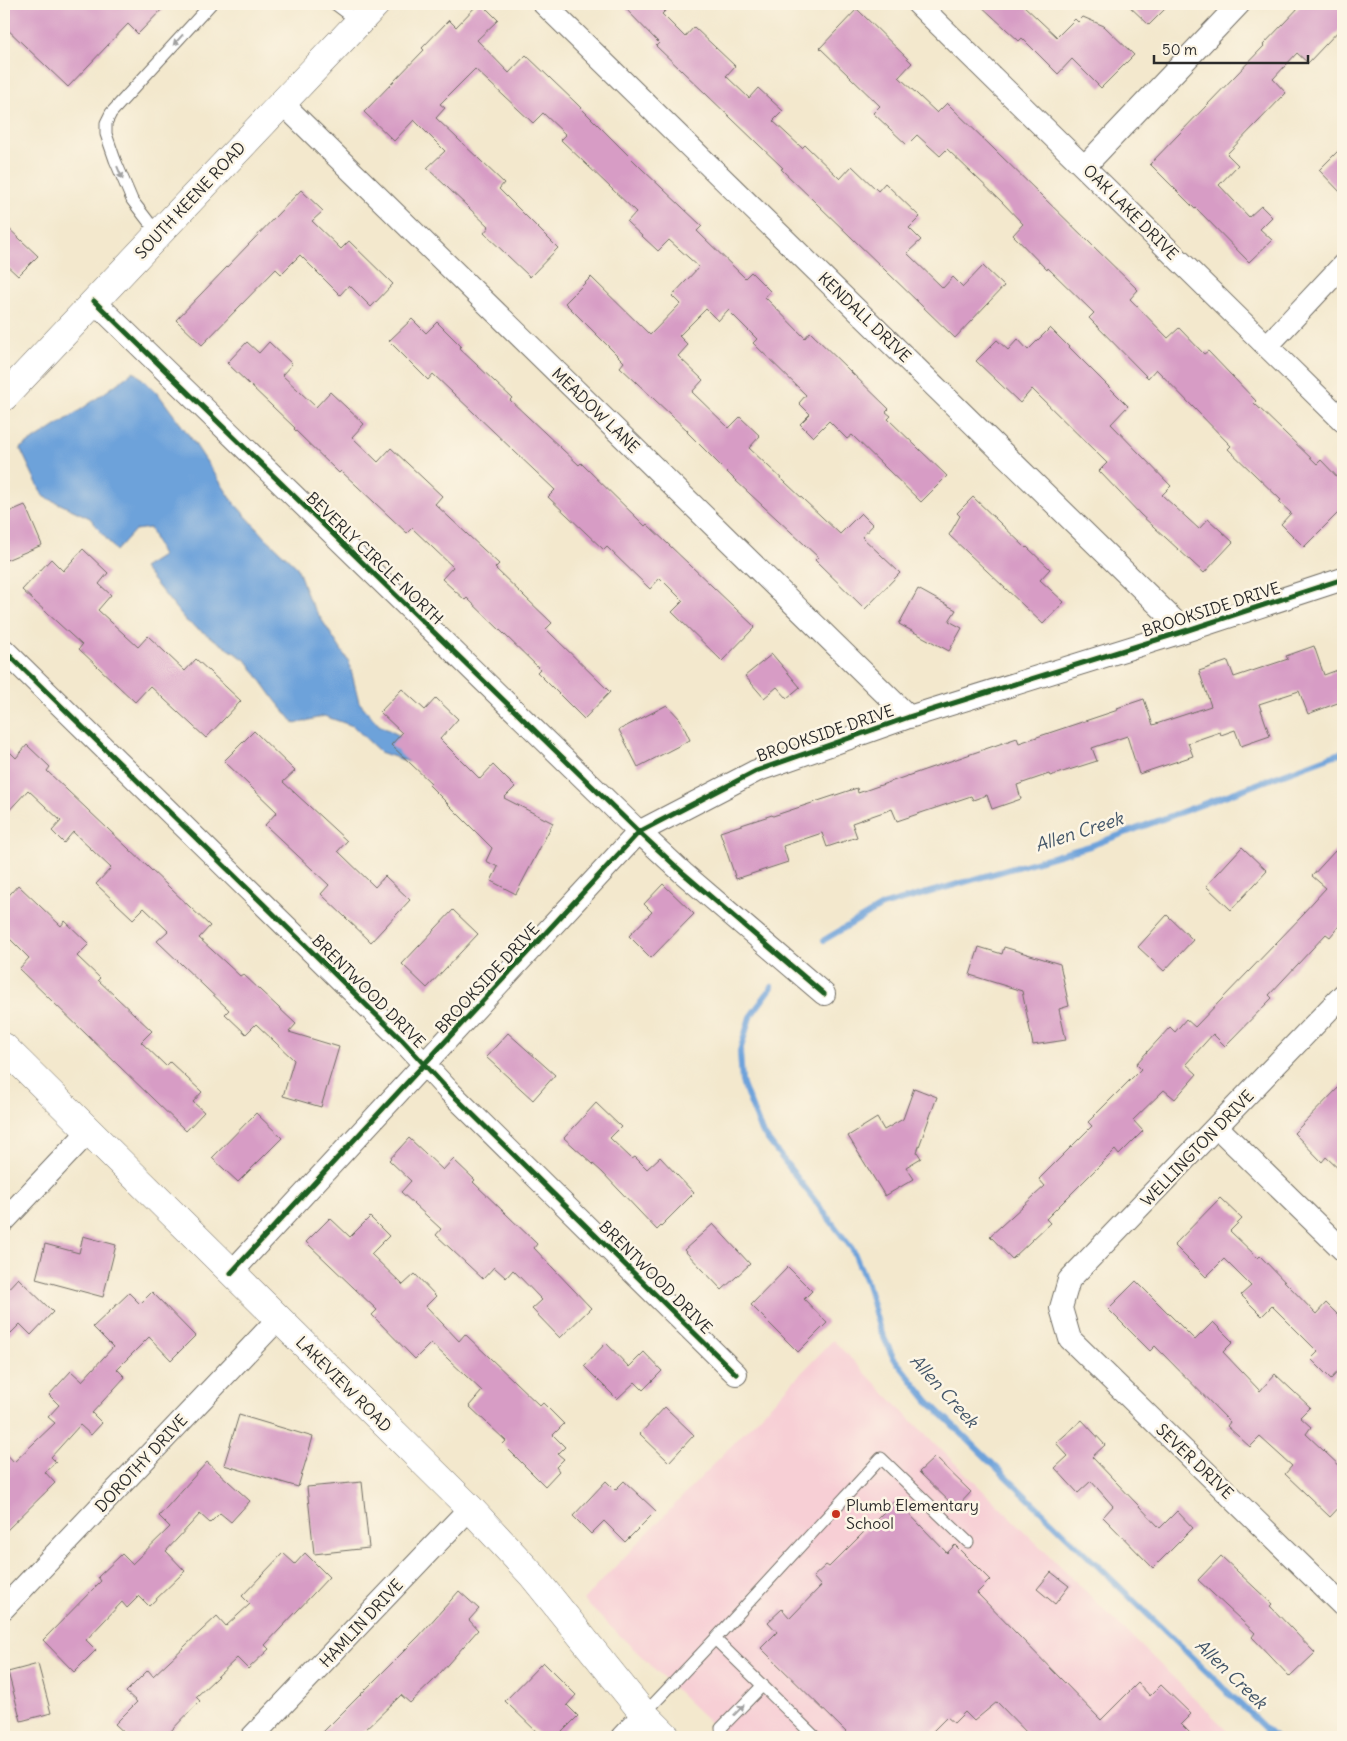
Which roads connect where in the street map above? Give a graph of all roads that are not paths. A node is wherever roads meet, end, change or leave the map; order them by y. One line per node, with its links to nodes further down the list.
1 (211, 4): 9 (lane, one-way to 9)
2 (334, 4): 6 (lane)
3 (544, 4): 16 (street, KENDALL DRIVE)
4 (918, 4): 8 (street, OAK LAKE DRIVE)
5 (1238, 4): 8 (street)
6 (367, 13): 7 (street, SOUTH KEENE ROAD)
7 (282, 103): 9 (street, SOUTH KEENE ROAD); 18 (street, MEADOW LANE)
8 (1084, 166): 12 (street, OAK LAKE DRIVE)
9 (158, 234): 11 (street, SOUTH KEENE ROAD)
10 (1343, 264): 12 (street)
11 (94, 301): 13 (street, SOUTH KEENE ROAD); 19 (street, BEVERLY CIRCLE NORTH)
12 (1267, 346): 14 (street, OAK LAKE DRIVE)
13 (4, 397)
14 (1343, 421)
15 (1343, 578): 16 (street, BROOKSIDE DRIVE)
16 (1185, 630): 18 (street, BROOKSIDE DRIVE)
17 (4, 650): 23 (street, BRENTWOOD DRIVE)
18 (909, 717): 19 (street, BROOKSIDE DRIVE)
19 (639, 832): 20 (street, BEVERLY CIRCLE NORTH); 23 (street, BROOKSIDE DRIVE)
20 (824, 994)
21 (1343, 995): 24 (street, WELLINGTON DRIVE)
22 (4, 1047): 25 (street, LAKEVIEW ROAD)
23 (424, 1065): 28 (street, BROOKSIDE DRIVE); 31 (street, BRENTWOOD DRIVE)
24 (1217, 1127): 27 (street); 29 (street, WELLINGTON DRIVE)
25 (89, 1131): 26 (street); 28 (street, LAKEVIEW ROAD)
26 (4, 1221)
27 (1343, 1250)
28 (231, 1273): 30 (street, LAKEVIEW ROAD)
29 (1061, 1308): 34 (street, SEVER DRIVE)
30 (278, 1319): 32 (street, LAKEVIEW ROAD); 35 (street, DOROTHY DRIVE)
31 (736, 1374)
32 (470, 1508): 38 (street, LAKEVIEW ROAD); 39 (street, HAMLIN DRIVE)
33 (968, 1542): 36 (lane)
34 (1343, 1606)
35 (4, 1608)
36 (714, 1639): 37 (lane); 38 (lane)
37 (763, 1685): 42 (lane, one-way to 37); 43 (lane)
38 (644, 1714): 40 (street); 41 (street, LAKEVIEW ROAD)
39 (252, 1737)
40 (622, 1737)
41 (668, 1737)
42 (722, 1737)
43 (815, 1737)

